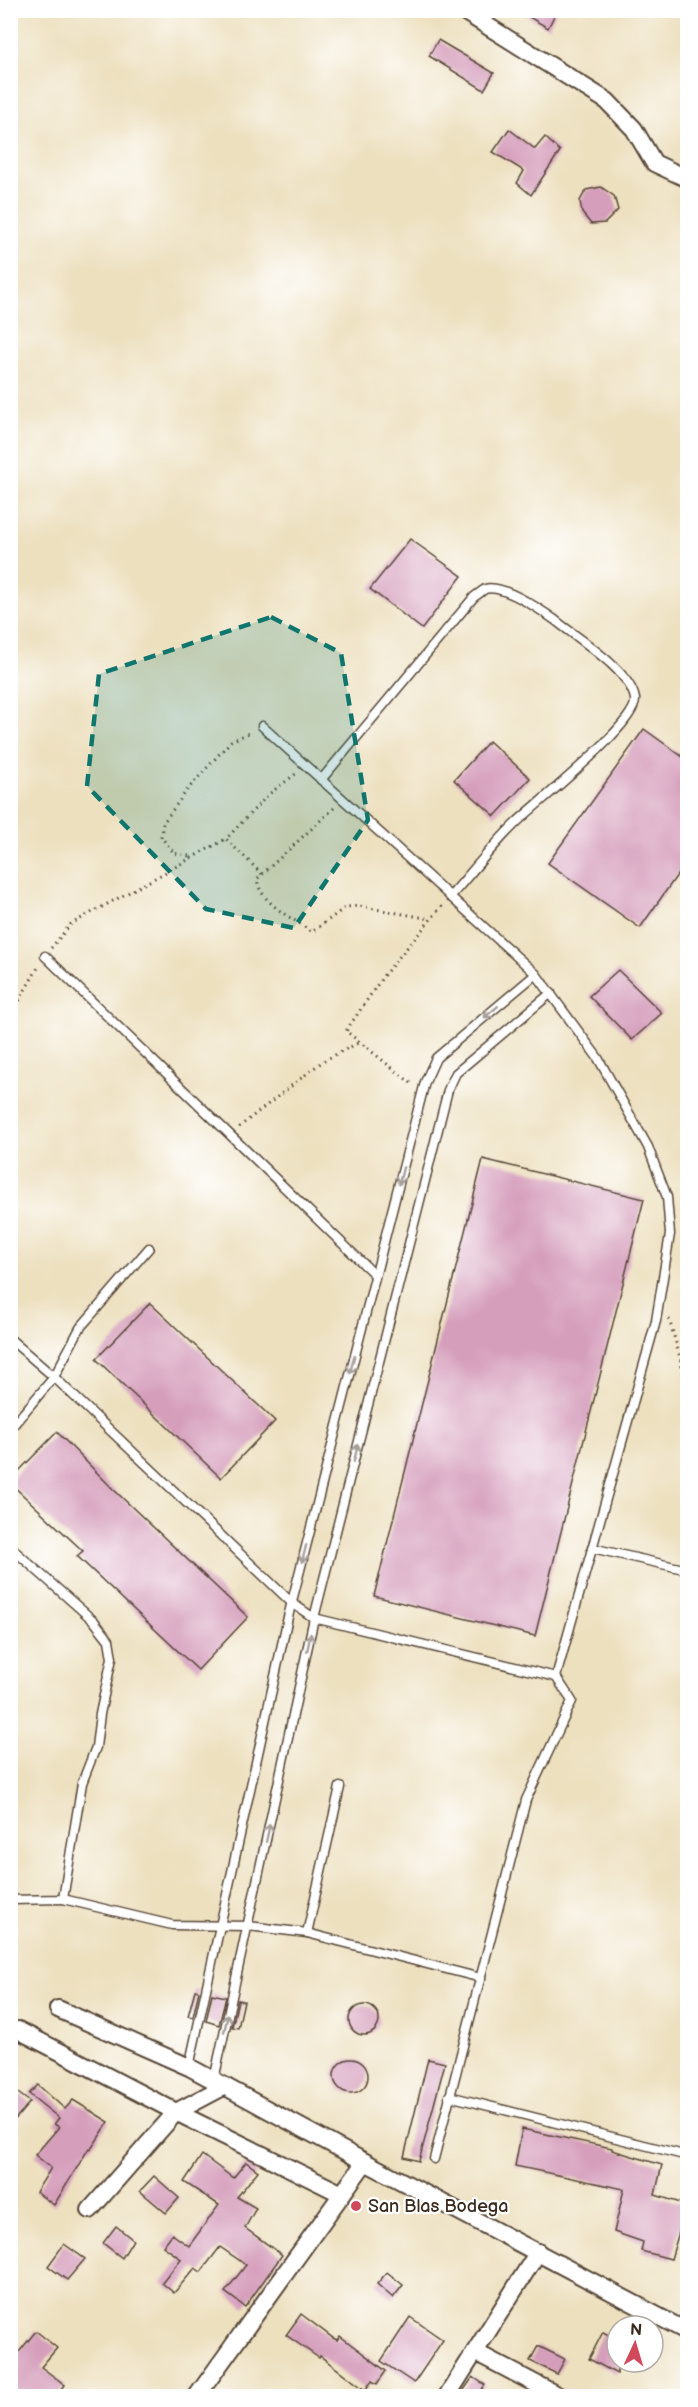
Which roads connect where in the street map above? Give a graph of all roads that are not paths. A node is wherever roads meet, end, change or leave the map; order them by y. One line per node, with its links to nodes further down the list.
1 (462, 10): 2 (street)
2 (687, 179)
3 (262, 726): 4 (lane)
4 (321, 780): 5 (lane); 5 (lane)
5 (450, 897): 7 (lane)
6 (45, 956): 10 (lane)
7 (536, 974): 8 (lane); 10 (lane, one-way to 10)
8 (551, 993): 15 (lane); 18 (lane, one-way to 8)
9 (149, 1248): 12 (lane)
10 (375, 1275): 17 (lane, one-way to 17)
11 (10, 1339): 12 (lane)
12 (54, 1377): 13 (lane); 17 (lane)
13 (10, 1429)
14 (10, 1544): 21 (lane)
15 (592, 1548): 16 (lane); 19 (lane)
16 (687, 1570)
17 (292, 1603): 18 (lane); 23 (lane)
18 (314, 1618): 19 (lane); 24 (lane, one-way to 18)
19 (556, 1677): 26 (lane)
20 (340, 1787): 25 (lane)
21 (63, 1899): 22 (lane); 23 (lane)
22 (10, 1900)
23 (221, 1926): 24 (lane); 29 (lane)
24 (248, 1926): 25 (lane); 30 (lane, one-way to 24)
25 (308, 1933): 26 (lane)
26 (481, 1978): 31 (lane)
27 (58, 2009): 29 (street)
28 (18, 2030): 32 (street)
29 (189, 2067): 30 (street)
30 (219, 2083): 32 (street); 35 (street)
31 (449, 2096): 33 (lane); 34 (lane)
32 (176, 2112): 36 (street); 37 (street)
33 (687, 2156)
34 (434, 2159)
35 (365, 2162): 36 (street); 38 (street)
36 (342, 2194): 41 (street)
37 (90, 2210)
38 (538, 2252): 39 (street); 40 (street)
39 (687, 2332)
40 (475, 2352): 42 (street); 43 (street)
41 (197, 2397)
42 (447, 2397)
43 (559, 2397)

